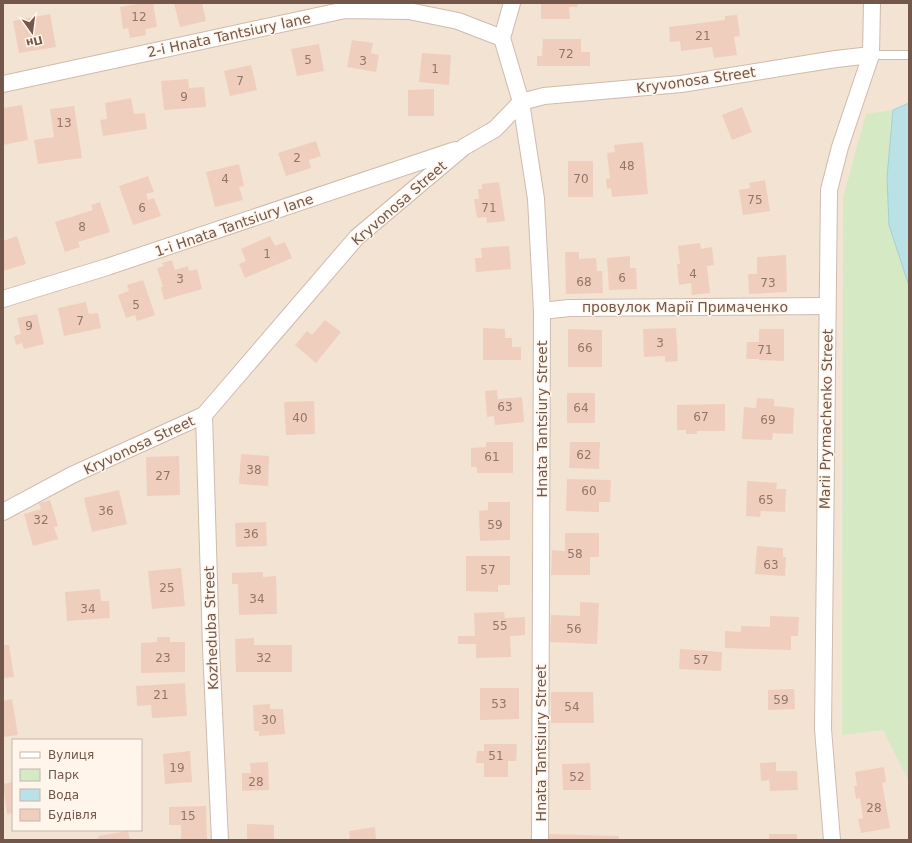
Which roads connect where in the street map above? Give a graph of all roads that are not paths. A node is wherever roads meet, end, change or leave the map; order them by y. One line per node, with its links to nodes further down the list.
1 (512, 3): 3 (street)
2 (872, 3): 4 (street, Marii Prymachenko Street)
3 (502, 38): 6 (street, 2-i Hnata Tantsiury lane); 7 (street, Hnata Tantsiury Street)
4 (871, 55): 5 (lane); 7 (street, Kryvonosa Street); 10 (street, Marii Prymachenko Street)
5 (909, 55)
6 (3, 84)
7 (521, 102): 8 (street, Kryvonosa Street); 11 (street, Hnata Tantsiury Street)
8 (464, 147): 9 (street, 1-i Hnata Tantsiury lane); 12 (street, Kryvonosa Street)
9 (3, 299)
10 (828, 306): 11 (street, провулок Марії Примаченко); 16 (street, Marii Prymachenko Street)
11 (542, 311): 15 (street, Hnata Tantsiury Street)
12 (204, 415): 13 (street, Kryvonosa Street); 14 (street, Kozheduba Street)
13 (3, 512)
14 (220, 840)
15 (540, 840)
16 (832, 840)

